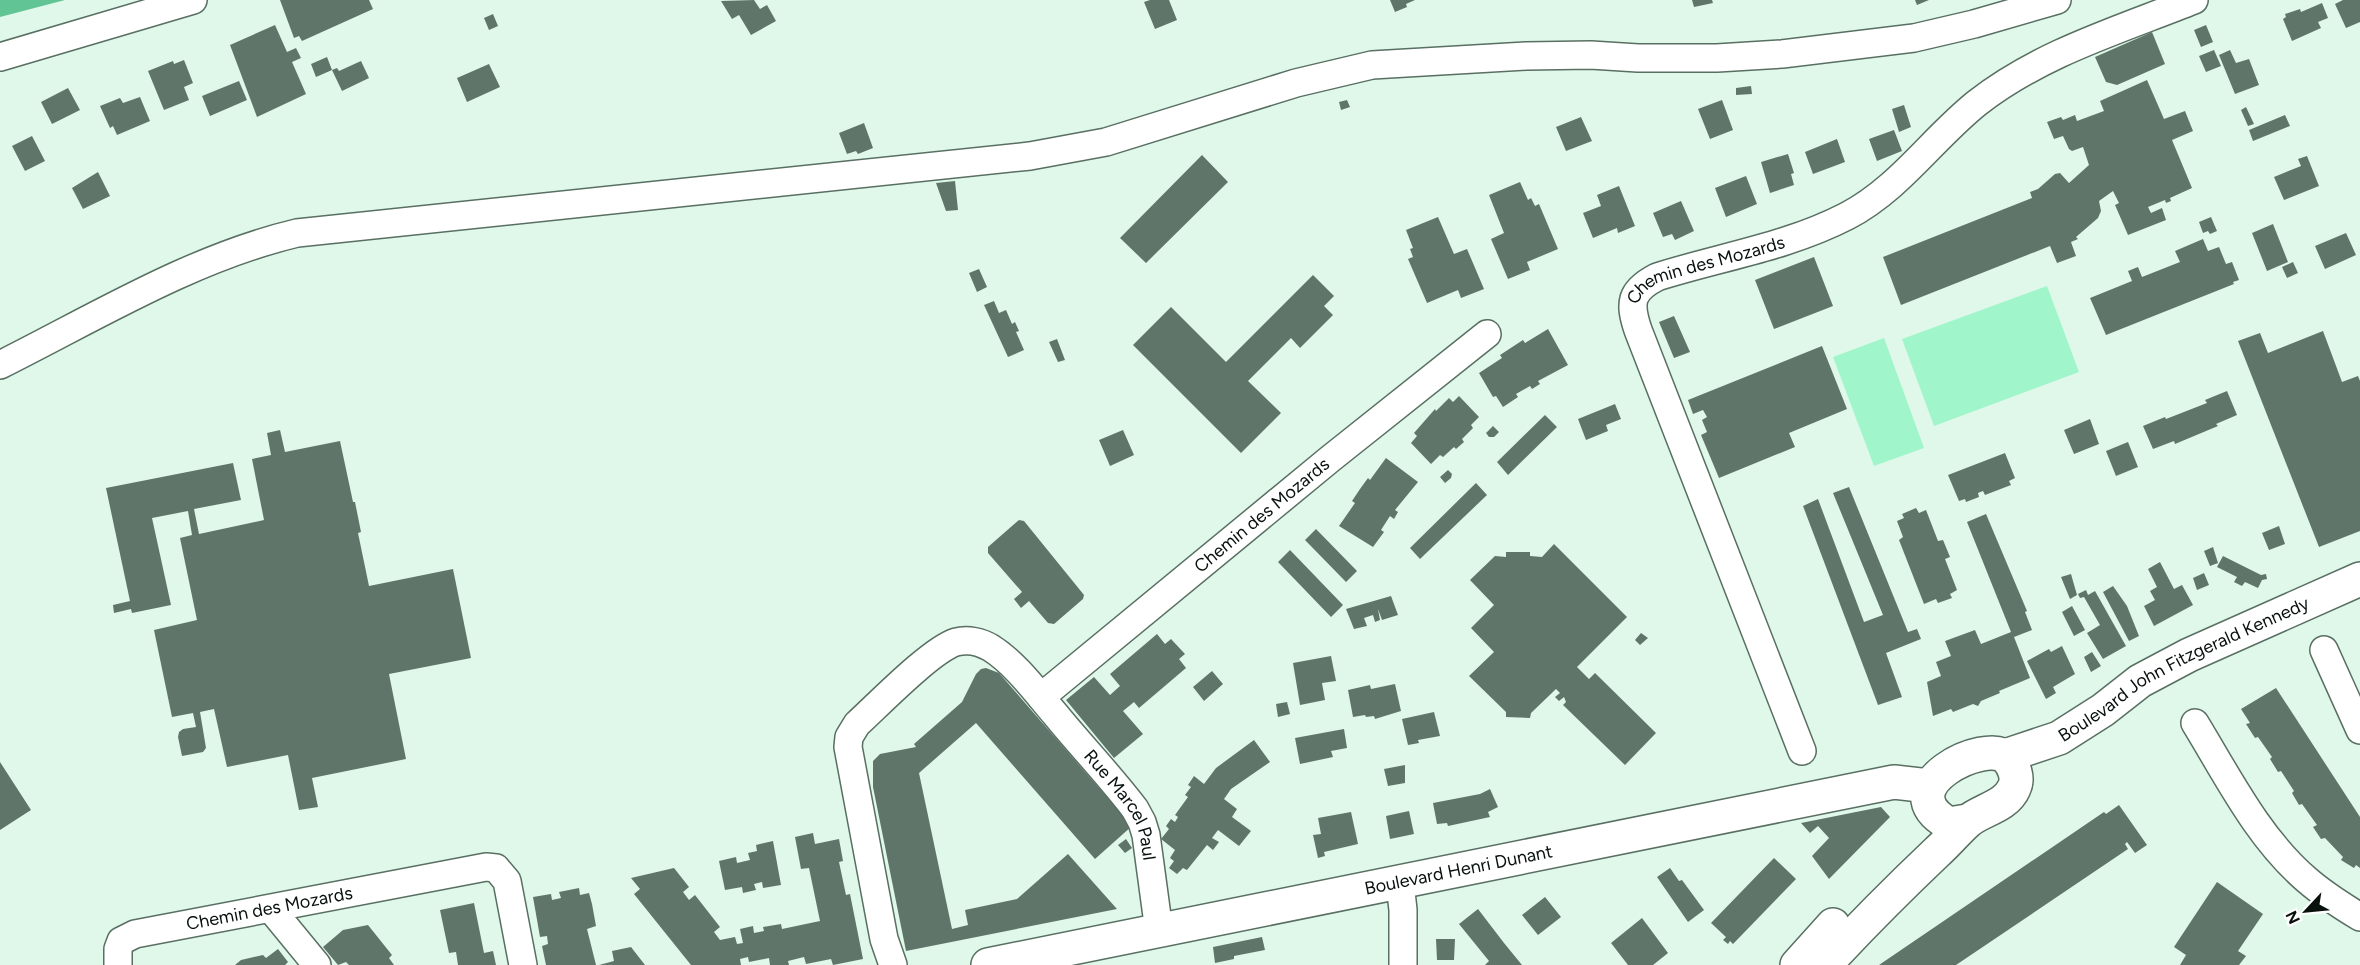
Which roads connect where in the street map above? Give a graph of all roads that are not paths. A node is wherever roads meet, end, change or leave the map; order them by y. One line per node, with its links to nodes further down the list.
1 (193, 0): 4 (street)
2 (2057, 0): 6 (street)
3 (2194, 0): 13 (street, Chemin des Mozards)
4 (0, 57)
5 (1486, 334): 10 (street, Chemin des Mozards)
6 (0, 365)
7 (2360, 579): 14 (main road, Boulevard John Fitzgerald Kennedy)
8 (2360, 600): 16 (main road, Boulevard John Fitzgerald Kennedy)
9 (2324, 650): 11 (street)
10 (1041, 697): 21 (street, Rue Marcel Paul); 25 (street, Rue Marcel Paul)
11 (2358, 721)
12 (2195, 723): 20 (street)
13 (1802, 752)
14 (2006, 756): 15 (main road, Boulevard John Fitzgerald Kennedy); 16 (main road)
15 (1929, 786): 17 (main road); 18 (main road, Boulevard Henri Dunant)
16 (2014, 789): 17 (main road, Boulevard John Fitzgerald Kennedy)
17 (1958, 823): 28 (main road); 29 (main road)
18 (1400, 883): 21 (main road, Boulevard Henri Dunant); 27 (street)
19 (271, 909): 22 (street, Chemin des Mozards); 23 (street); 24 (street, Chemin des Mozards)
20 (2360, 917)
21 (1159, 931): 26 (main road, Boulevard Henri Dunant)
22 (118, 965)
23 (317, 965)
24 (523, 965)
25 (893, 965)
26 (988, 965)
27 (1403, 965)
28 (1797, 965)
29 (1824, 965)

